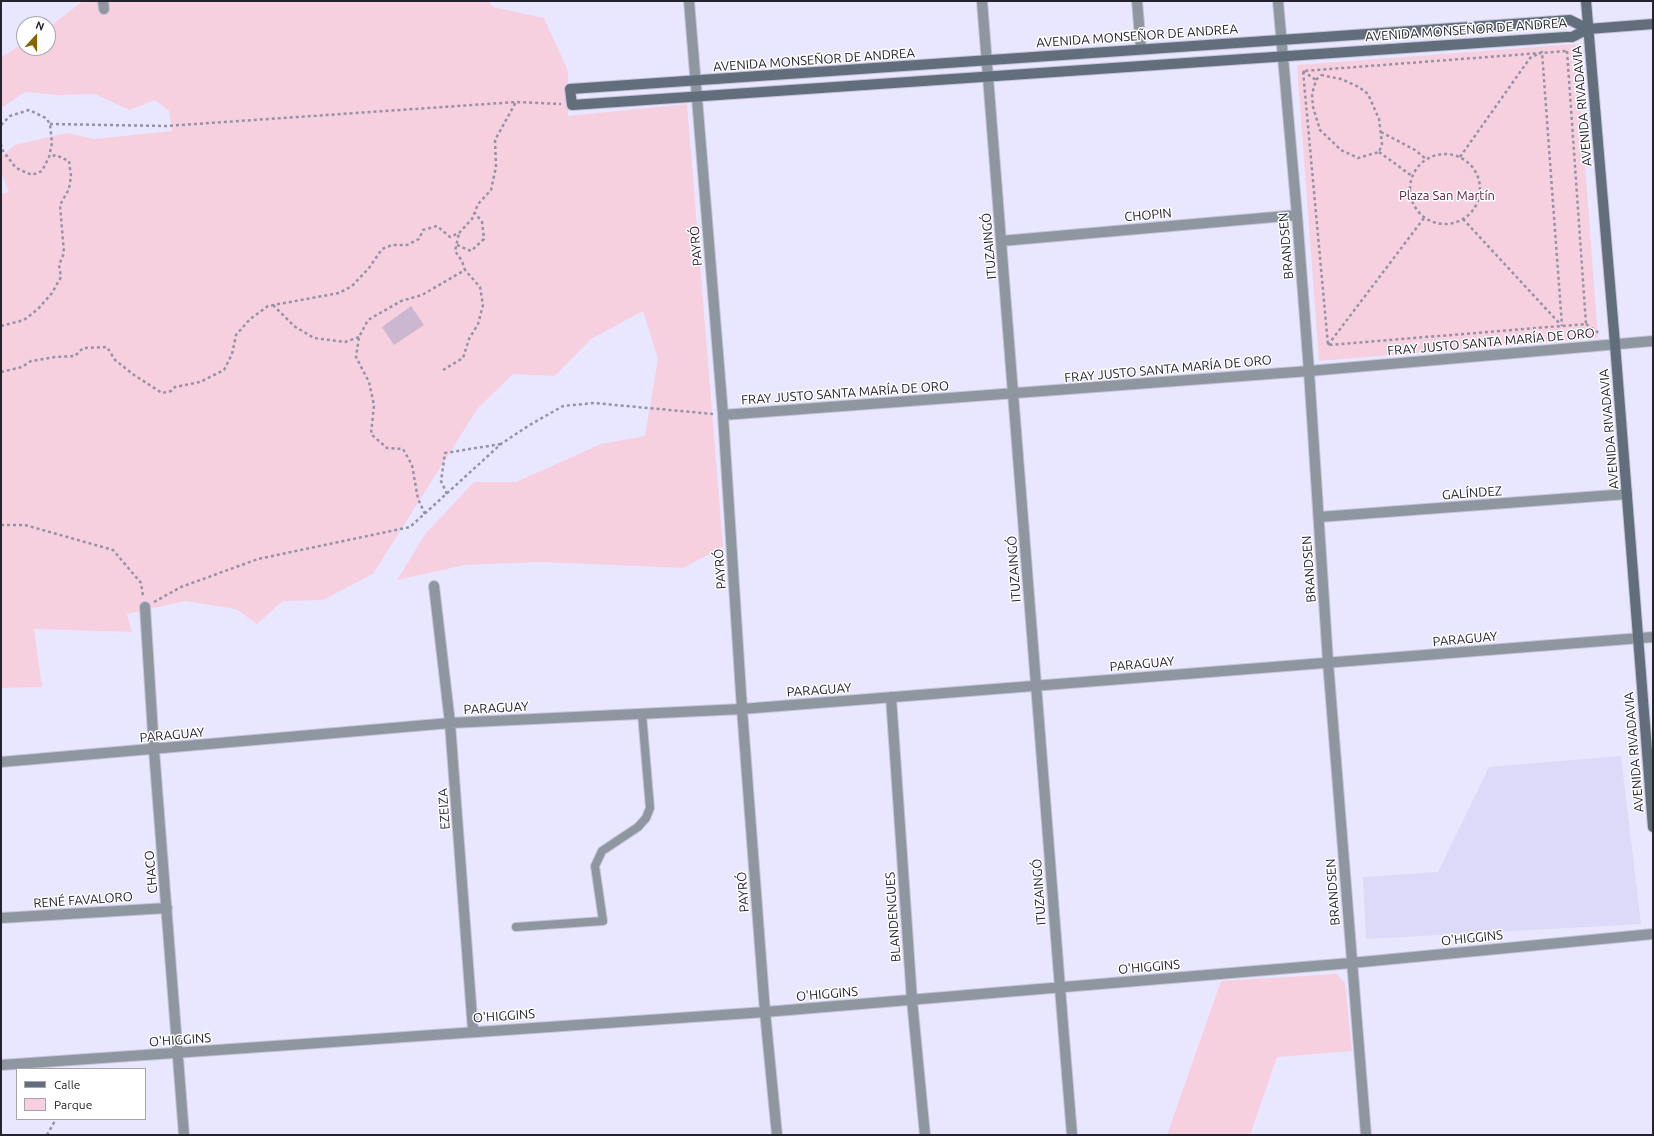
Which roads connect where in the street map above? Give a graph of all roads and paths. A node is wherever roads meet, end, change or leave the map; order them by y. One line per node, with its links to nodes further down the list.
1 (689, 1): 16 (street, PAYRÓ)
2 (982, 1): 12 (street, ITUZAINGÓ)
3 (1137, 1): 9 (street)
4 (1278, 1): 8 (street, BRANDSEN)
5 (1586, 1): 7 (street, AVENIDA RIVADAVIA)
6 (1653, 24): 7 (street)
7 (1588, 29): 8 (street, AVENIDA MONSEÑOR DE ANDREA); 11 (street, AVENIDA MONSEÑOR DE ANDREA); 42 (street, AVENIDA RIVADAVIA)
8 (1281, 39): 9 (street, AVENIDA MONSEÑOR DE ANDREA); 11 (street, BRANDSEN)
9 (1141, 49): 12 (street, AVENIDA MONSEÑOR DE ANDREA)
10 (1542, 52): 13 (path); 26 (path); 39 (path); 39 (path)
11 (1282, 56): 14 (street, AVENIDA MONSEÑOR DE ANDREA); 30 (street, BRANDSEN)
12 (987, 60): 14 (street, ITUZAINGÓ); 16 (street, AVENIDA MONSEÑOR DE ANDREA)
13 (1303, 71): 15 (path); 43 (path)
14 (988, 76): 17 (street, AVENIDA MONSEÑOR DE ANDREA); 34 (street, ITUZAINGÓ)
15 (1316, 80): 22 (path); 24 (path)
16 (696, 81): 17 (street, PAYRÓ); 19 (street, AVENIDA MONSEÑOR DE ANDREA)
17 (697, 96): 19 (street, AVENIDA MONSEÑOR DE ANDREA); 48 (street, PAYRÓ)
18 (516, 102): 19 (path); 20 (path); 29 (path)
19 (572, 105)
20 (50, 124): 21 (path); 25 (path)
21 (1, 125)
22 (1381, 132): 24 (path); 27 (path)
23 (1, 145): 25 (path)
24 (1379, 152): 28 (path)
25 (49, 157): 38 (path)
26 (1460, 157): 27 (path); 32 (path)
27 (1426, 159): 28 (path)
28 (1412, 176): 31 (path)
29 (474, 213): 33 (path); 35 (path)
30 (1297, 215): 34 (street, CHOPIN); 45 (street, BRANDSEN)
31 (1424, 218): 32 (path); 43 (path)
32 (1462, 219): 39 (path)
33 (459, 233): 35 (path); 37 (path)
34 (1001, 241): 47 (street, ITUZAINGÓ)
35 (456, 245): 36 (path)
36 (465, 270): 40 (path); 44 (path)
37 (273, 305): 40 (path); 46 (path)
38 (1, 326)
39 (1562, 326): 43 (path)
40 (359, 337): 52 (path)
41 (1653, 341): 42 (street, FRAY JUSTO SANTA MARÍA DE ORO)
42 (1615, 344): 45 (street, FRAY JUSTO SANTA MARÍA DE ORO); 51 (street, AVENIDA RIVADAVIA)
43 (1328, 345)
44 (443, 370)
45 (1309, 371): 47 (street, FRAY JUSTO SANTA MARÍA DE ORO); 53 (street, BRANDSEN)
46 (1, 372)
47 (1013, 394): 48 (street, FRAY JUSTO SANTA MARÍA DE ORO); 60 (street, ITUZAINGÓ)
48 (723, 415): 49 (path); 62 (street, PAYRÓ)
49 (501, 444): 50 (path); 50 (path)
50 (447, 494): 52 (path)
51 (1627, 494): 53 (street, GALÍNDEZ); 58 (street, AVENIDA RIVADAVIA)
52 (425, 514): 56 (path)
53 (1319, 517): 59 (street, BRANDSEN)
54 (1, 525): 56 (path)
55 (434, 586): 64 (street, EZEIZA)
56 (145, 607): 65 (street, CHACO)
57 (1653, 637): 58 (street, PARAGUAY)
58 (1638, 638): 59 (street, PARAGUAY); 67 (street, AVENIDA RIVADAVIA)
59 (1328, 662): 60 (street, PARAGUAY); 72 (street, BRANDSEN)
60 (1036, 686): 61 (street, PARAGUAY); 73 (street, ITUZAINGÓ)
61 (891, 697): 62 (street, PARAGUAY); 74 (street, BLANDENGUES)
62 (742, 709): 63 (street, PARAGUAY); 75 (street, PAYRÓ)
63 (642, 714): 64 (street, PARAGUAY); 70 (lane)
64 (450, 723): 65 (street, PARAGUAY); 76 (street, EZEIZA)
65 (154, 750): 66 (street, PARAGUAY); 68 (street, CHACO)
66 (1, 762)
67 (1653, 827)
68 (166, 908): 69 (street, RENÉ FAVALORO); 77 (street, CHACO)
69 (1, 918)
70 (516, 927)
71 (1653, 934): 72 (street, O'HIGGINS)
72 (1351, 963): 73 (street, O'HIGGINS); 85 (street, BRANDSEN)
73 (1060, 988): 74 (street, O'HIGGINS); 84 (street, ITUZAINGÓ)
74 (912, 1000): 75 (street, O'HIGGINS); 83 (street, BLANDENGUES)
75 (765, 1012): 76 (street, O'HIGGINS); 82 (street, PAYRÓ)
76 (473, 1032): 77 (street, O'HIGGINS)
77 (177, 1054): 78 (street, O'HIGGINS); 81 (street, CHACO)
78 (1, 1065)
79 (55, 1120): 80 (path)
80 (47, 1135)
81 (184, 1135)
82 (777, 1135)
83 (925, 1135)
84 (1072, 1135)
85 (1366, 1135)

